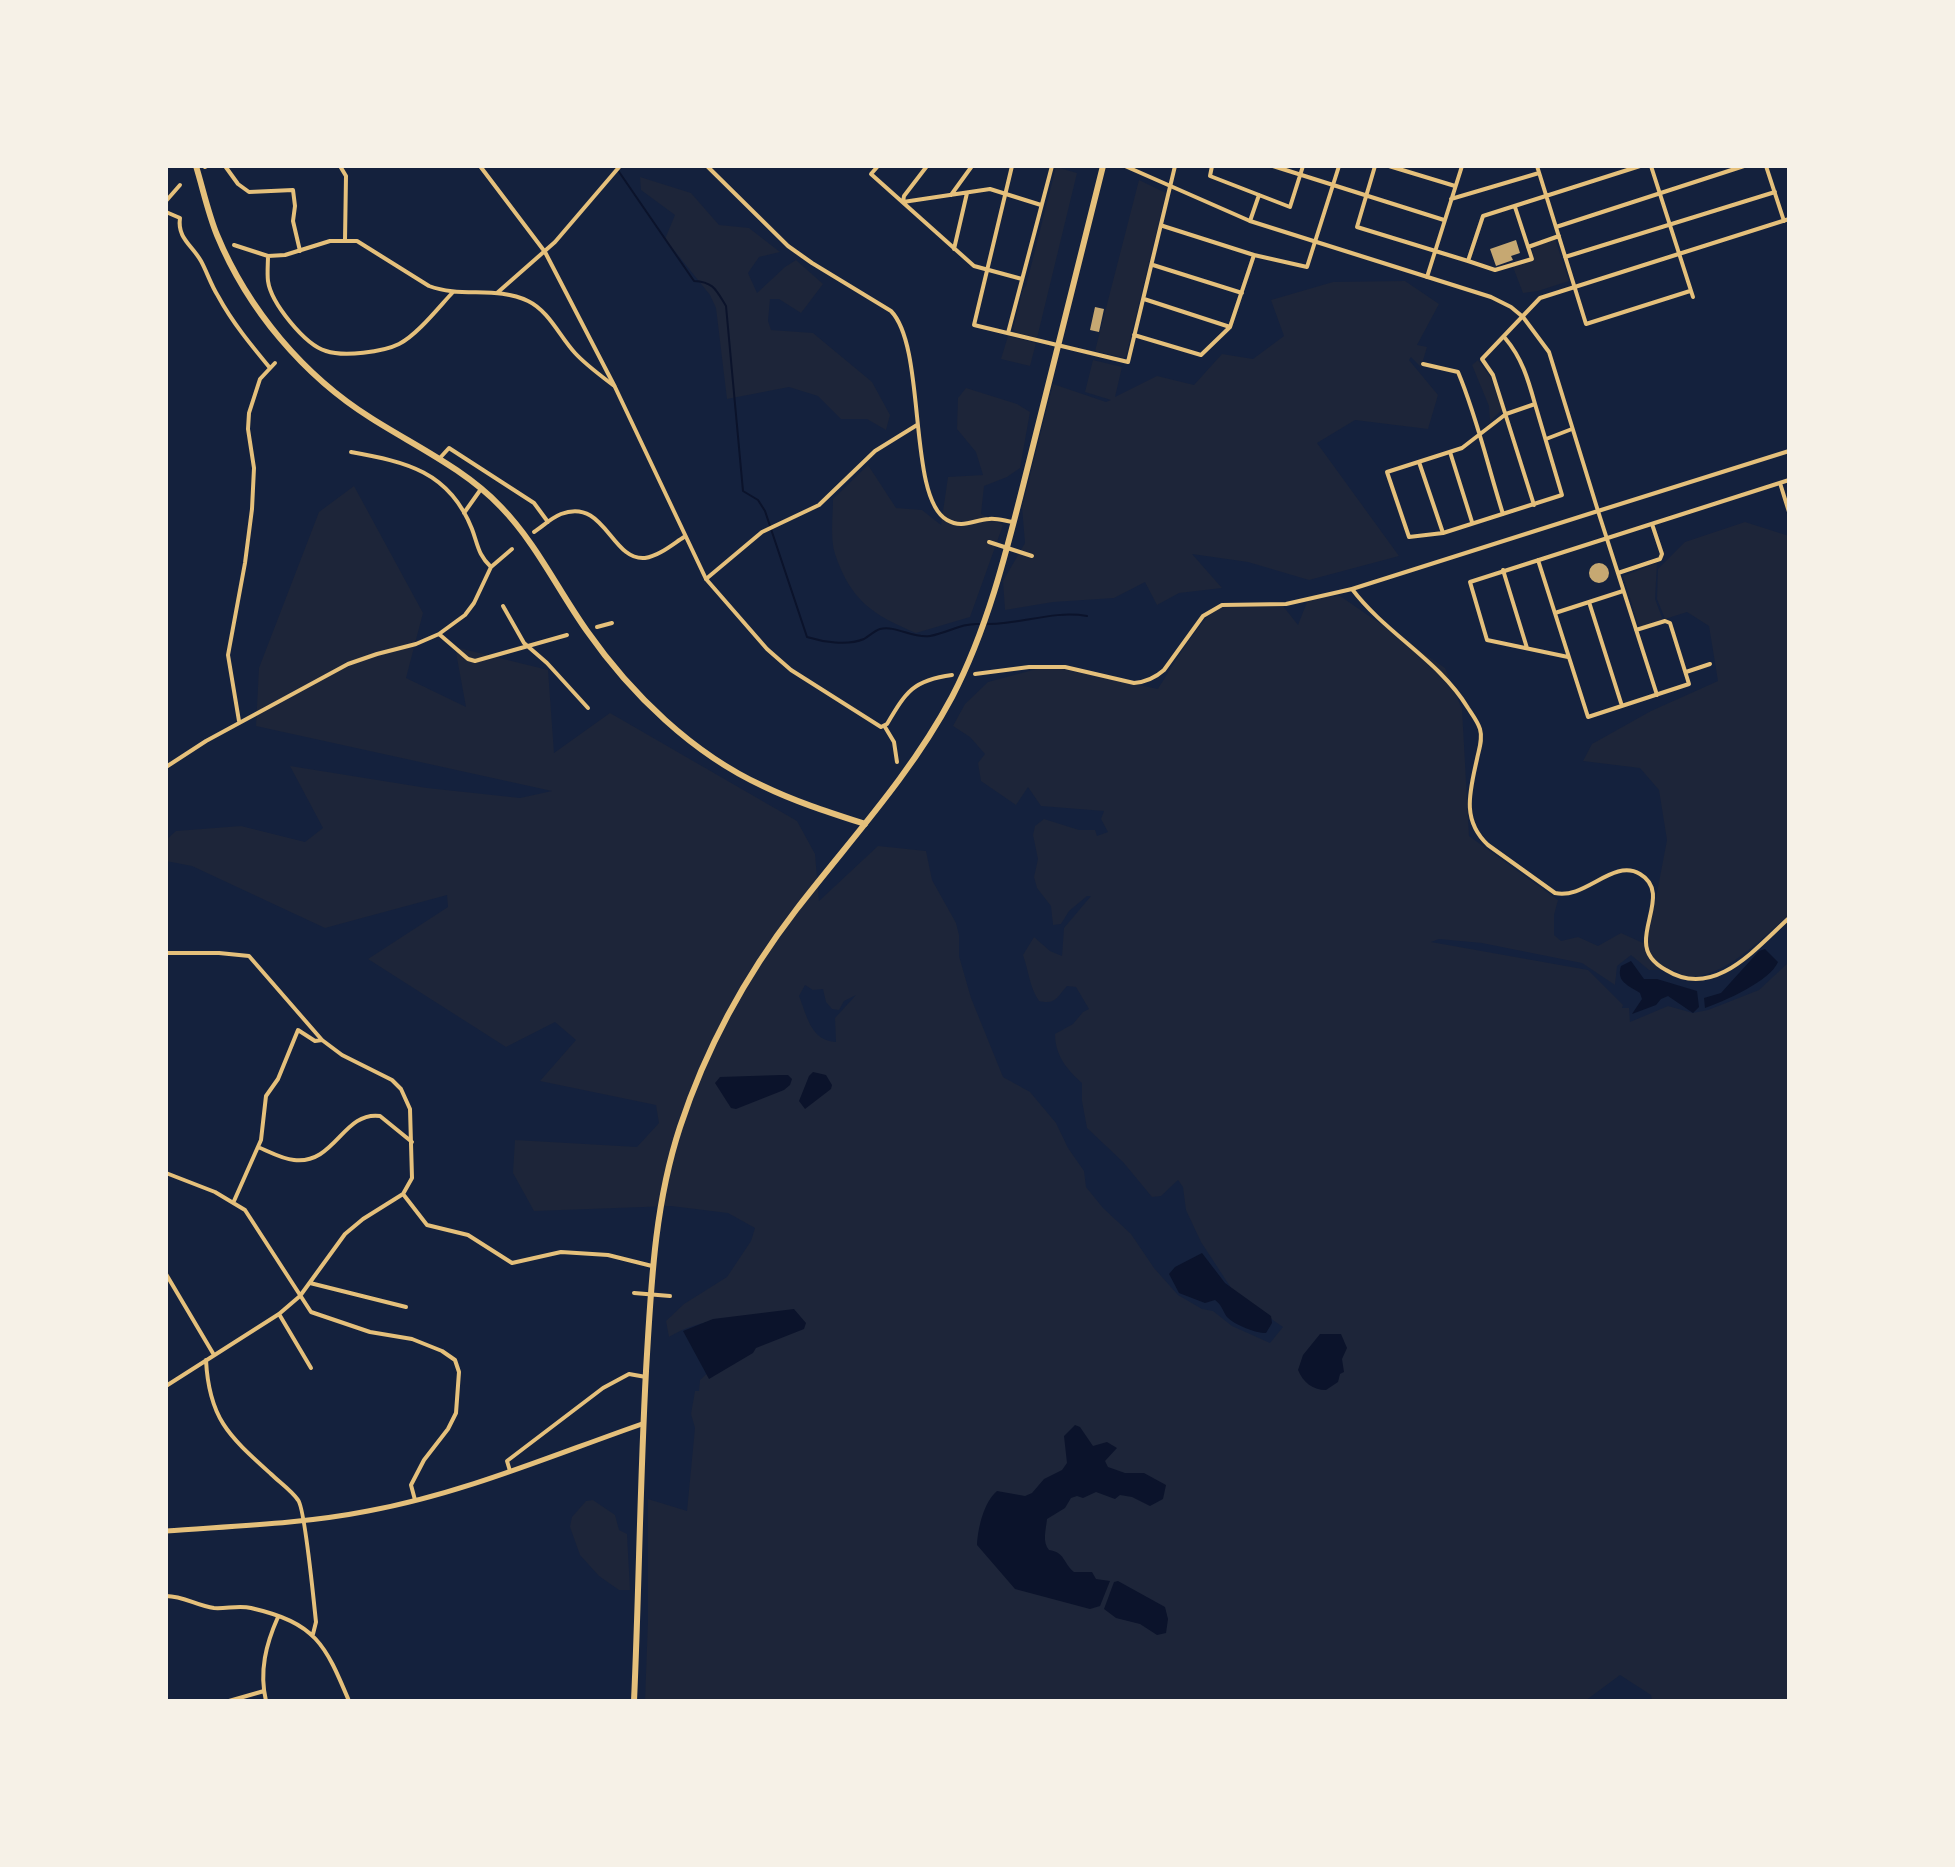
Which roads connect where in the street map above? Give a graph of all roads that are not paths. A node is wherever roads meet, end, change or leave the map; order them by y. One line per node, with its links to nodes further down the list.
1 (196, 166): 95 (main road)
2 (225, 166): 59 (street)
3 (340, 166): 54 (street)
4 (480, 166): 60 (street)
5 (620, 166): 60 (street)
6 (707, 166): 88 (street)
7 (878, 166): 43 (street)
8 (927, 166): 43 (street)
9 (972, 166): 37 (street)
10 (1012, 166): 36 (street)
11 (1052, 166): 44 (street)
12 (1103, 166): 83 (main road)
13 (1125, 166): 32 (street)
14 (1175, 166): 32 (street)
15 (1212, 166): 38 (street)
16 (1273, 166): 28 (street)
17 (1303, 166): 28 (street)
18 (1339, 166): 30 (street)
19 (1375, 166): 39 (street)
20 (1389, 166): 31 (street)
21 (1462, 166): 31 (street)
22 (1537, 166): 27 (street)
23 (1640, 166): 40 (street)
24 (1651, 166): 35 (street)
25 (1744, 166): 35 (street)
26 (1766, 166): 34 (street)
27 (1539, 173): 40 (street); 41 (street)
28 (1300, 175): 30 (street); 38 (street)
29 (180, 185): 42 (street)
30 (1333, 185): 39 (street); 55 (street)
31 (1455, 186): 41 (street)
32 (1170, 187): 49 (street); 51 (street)
33 (968, 192): 36 (street); 37 (street); 58 (street)
34 (1775, 192): 48 (street); 50 (street)
35 (1659, 193): 50 (street); 52 (street)
36 (1005, 194): 44 (street); 68 (street)
37 (951, 195): 43 (street)
38 (1259, 195): 49 (street)
39 (1365, 196): 47 (street); 61 (street)
40 (1547, 197): 45 (street); 52 (street)
41 (1451, 199): 47 (street)
42 (166, 201)
43 (903, 202): 58 (street)
44 (1042, 205): 70 (street)
45 (1515, 207): 57 (street); 66 (street)
46 (166, 212): 141 (street)
47 (1444, 220): 61 (street)
48 (1786, 220): 63 (street)
49 (1250, 221): 55 (street)
50 (1669, 224): 63 (street); 65 (street)
51 (1163, 226): 62 (street); 67 (street)
52 (1556, 227): 53 (street)
53 (1559, 236): 57 (street); 65 (street)
54 (345, 240): 59 (street); 72 (street)
55 (1316, 242): 62 (street); 69 (street)
56 (234, 245): 64 (street)
57 (1528, 247): 66 (street)
58 (954, 249): 68 (street)
59 (300, 251): 64 (street)
60 (545, 252): 73 (street); 85 (street)
61 (1435, 252): 66 (street); 69 (street)
62 (1254, 255): 74 (street)
63 (1679, 255): 71 (street); 71 (street)
64 (268, 256): 80 (street)
65 (1565, 257): 71 (street)
66 (1468, 261)
67 (1152, 264): 74 (street); 75 (street)
68 (986, 270): 70 (street); 78 (street)
69 (1427, 277): 76 (street)
70 (1022, 279): 78 (street)
71 (1575, 288): 76 (street)
72 (453, 292): 73 (street); 80 (street)
73 (497, 293): 85 (street)
74 (1242, 293): 77 (street)
75 (1144, 299): 77 (street); 79 (street)
76 (1523, 317): 81 (street); 89 (street)
77 (1230, 327): 79 (street)
78 (1008, 333): 83 (street)
79 (1134, 335): 83 (street)
80 (304, 336): 82 (street)
81 (1504, 337): 86 (street); 87 (street)
82 (297, 344)
83 (1057, 346): 106 (main road)
84 (1423, 364): 90 (street)
85 (615, 387): 111 (street)
86 (1535, 404): 87 (street); 91 (street)
87 (1506, 414): 90 (street); 100 (street)
88 (917, 425): 106 (street); 120 (street)
89 (1572, 429): 91 (street); 101 (street)
90 (1478, 437): 94 (street); 104 (street)
91 (1546, 439): 100 (street)
92 (1789, 451): 101 (street)
93 (351, 452): 103 (street)
94 (1450, 452): 96 (street); 107 (street)
95 (439, 459): 99 (main road); 105 (street)
96 (1419, 462): 110 (street); 110 (street)
97 (1789, 480): 98 (street)
98 (1780, 483): 102 (street); 108 (street)
99 (482, 488): 103 (street); 145 (main road)
100 (1534, 505): 104 (street)
101 (1598, 511): 112 (street); 121 (street)
102 (1789, 512)
103 (464, 513): 117 (street)
104 (1503, 514): 107 (street)
105 (548, 522): 109 (street); 111 (street)
106 (1013, 522): 145 (main road)
107 (1473, 523): 110 (street)
108 (1652, 523): 112 (street); 119 (street)
109 (534, 532)
110 (1443, 533)
111 (684, 537): 120 (street)
112 (1607, 537): 116 (street); 119 (street)
113 (989, 542): 115 (street)
114 (512, 549): 117 (street)
115 (1032, 556)
116 (1538, 560): 118 (street); 125 (street)
117 (491, 567): 129 (street)
118 (1503, 570): 132 (street); 132 (street)
119 (1618, 573): 122 (street)
120 (706, 579): 142 (street)
121 (1352, 589): 136 (street); 146 (street)
122 (1623, 591): 123 (street); 128 (street)
123 (1589, 602): 125 (street); 139 (street)
124 (503, 606): 131 (street)
125 (1555, 613): 133 (street)
126 (612, 623): 127 (street)
127 (597, 627)
128 (1636, 630): 135 (street); 138 (street)
129 (439, 634): 131 (street); 141 (street)
130 (567, 635): 131 (street)
131 (526, 646): 140 (street)
132 (1527, 648): 133 (street)
133 (1568, 657): 139 (street)
134 (1710, 664): 135 (street)
135 (1686, 672): 138 (street)
136 (975, 674)
137 (952, 675): 142 (street)
138 (1657, 695): 139 (street)
139 (1622, 706)
140 (588, 708)
141 (239, 722): 144 (street)
142 (885, 727): 143 (street)
143 (897, 762)
144 (166, 767)
145 (865, 824): 154 (main road)
146 (1789, 918)
147 (166, 953): 148 (street)
148 (322, 1040): 149 (street); 150 (street)
149 (412, 1142): 150 (street); 152 (street)
150 (258, 1147): 153 (street)
151 (166, 1173): 153 (street)
152 (403, 1194): 154 (street); 156 (street)
153 (234, 1201): 158 (street)
154 (652, 1266): 165 (main road)
155 (166, 1274): 162 (street)
156 (310, 1283): 158 (street); 160 (street)
157 (634, 1293): 159 (street)
158 (300, 1296): 161 (street); 169 (street)
159 (670, 1296)
160 (406, 1307)
161 (279, 1314): 162 (street); 164 (street)
162 (214, 1355): 163 (street)
163 (206, 1360): 166 (street); 170 (street)
164 (311, 1368)
165 (646, 1377): 167 (main road); 168 (street)
166 (166, 1386)
167 (642, 1424): 168 (main road); 179 (main road)
168 (510, 1471): 169 (main road)
169 (415, 1501): 170 (main road)
170 (303, 1520): 171 (main road); 174 (street)
171 (166, 1531)
172 (166, 1596): 173 (street)
173 (278, 1617): 174 (street); 175 (street)
174 (313, 1634): 178 (street)
175 (264, 1691): 176 (street); 177 (street)
176 (229, 1701)
177 (266, 1701)
178 (349, 1701)
179 (634, 1701)

